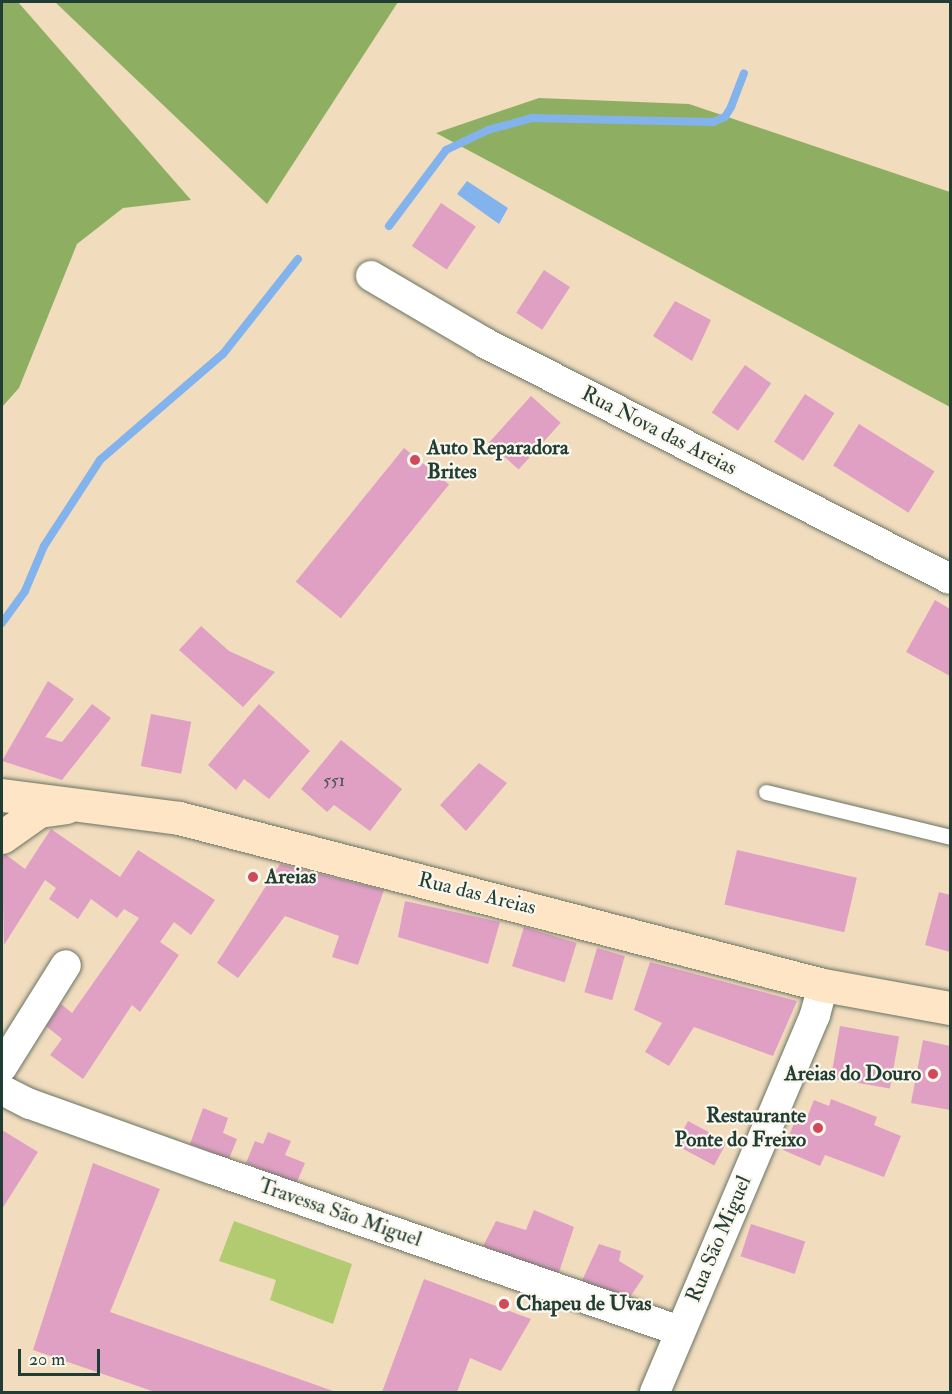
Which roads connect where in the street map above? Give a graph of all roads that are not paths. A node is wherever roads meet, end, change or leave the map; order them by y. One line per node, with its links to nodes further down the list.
1 (371, 276): 2 (street, Rua Nova das Areias)
2 (951, 579)
3 (766, 792): 7 (lane)
4 (2, 795): 5 (street, Rua das Areias)
5 (88, 804): 6 (street); 9 (street, Rua das Areias)
6 (2, 837)
7 (951, 837)
8 (66, 965): 11 (street)
9 (823, 985): 10 (street, Rua das Areias); 13 (street, Rua São Miguel)
10 (951, 1008)
11 (2, 1067)
12 (2, 1090): 13 (street, Travessa São Miguel)
13 (680, 1331): 14 (street, Rua São Miguel)
14 (656, 1392)

